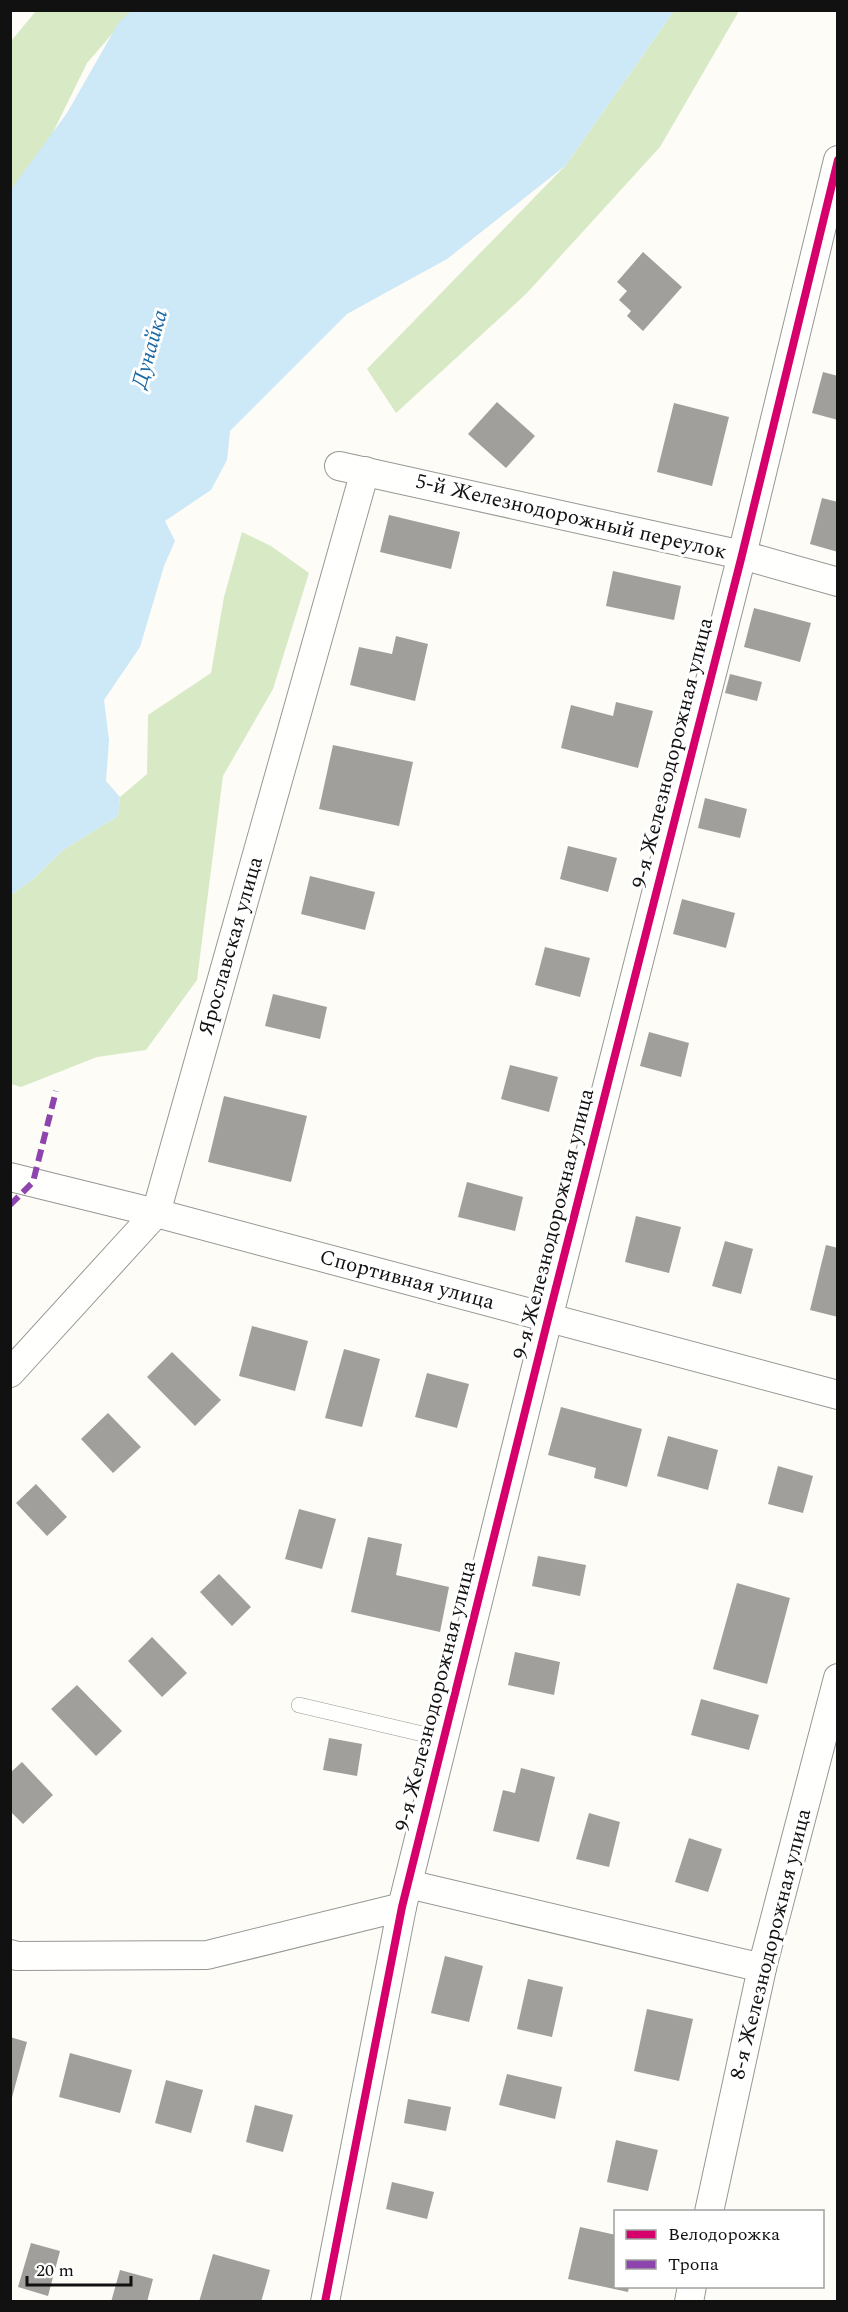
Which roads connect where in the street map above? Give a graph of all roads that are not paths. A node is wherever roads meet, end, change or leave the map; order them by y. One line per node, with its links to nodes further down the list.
1 (837, 160): 3 (street, 9-я Железнодорожная улица)
2 (352, 468): 3 (street, 5-й Железнодорожный переулок); 6 (street, Ярославская улица)
3 (742, 555): 4 (street, 5-й Железнодорожный переулок); 7 (street, 9-я Железнодорожная улица)
4 (837, 582)
5 (10, 1177): 6 (street, Спортивная улица)
6 (156, 1213): 7 (street, Спортивная улица); 8 (street, Ярославская улица)
7 (548, 1319): 9 (street, Спортивная улица); 12 (street, 9-я Железнодорожная улица)
8 (10, 1373)
9 (837, 1395)
10 (837, 1678): 15 (street, 8-я Железнодорожная улица)
11 (299, 1705): 12 (lane)
12 (444, 1739): 13 (street, 9-я Железнодорожная улица)
13 (405, 1895): 14 (street); 15 (street); 17 (street, 9-я Железнодорожная улица)
14 (10, 1954)
15 (762, 1968): 16 (street, 8-я Железнодорожная улица)
16 (709, 2210)
17 (325, 2301)

